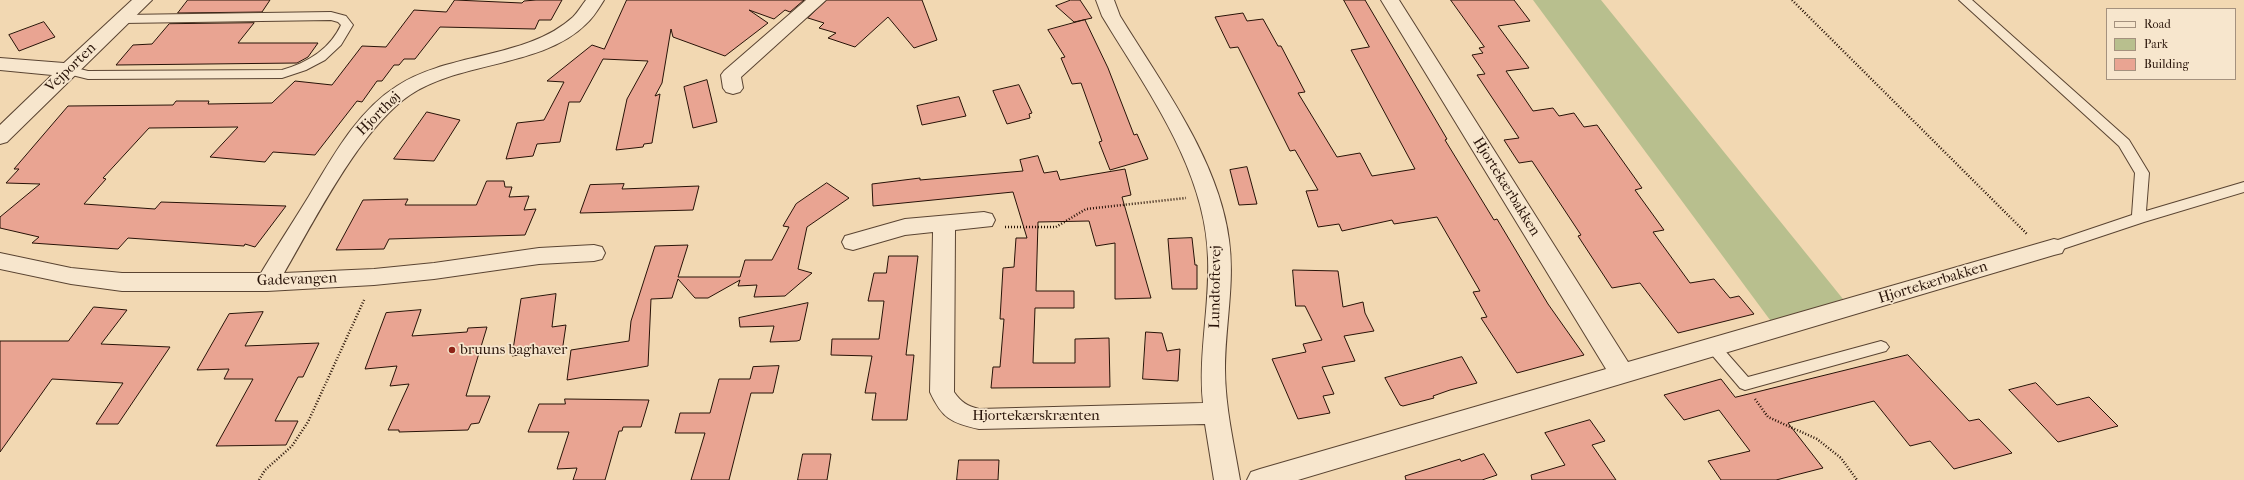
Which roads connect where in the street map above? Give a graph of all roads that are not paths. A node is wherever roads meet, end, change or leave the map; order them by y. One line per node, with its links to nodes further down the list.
1 (143, 0): 7 (street, Vejporten)
2 (595, 0): 20 (street, Hjorthøj)
3 (817, 0): 10 (street)
4 (1105, 0): 24 (street, Lundtoftevej)
5 (1390, 0): 23 (street, Hjortekærbakken)
6 (1965, 0): 13 (lane)
7 (123, 19): 9 (street, Vejporten); 9 (lane)
8 (0, 64): 9 (street)
9 (68, 70): 11 (street, Vejporten)
10 (732, 88)
11 (0, 137)
12 (2244, 187): 13 (lane, Hjortekærbakken)
13 (2139, 218): 17 (lane, Hjortekærbakken)
14 (984, 220): 15 (street)
15 (944, 223): 16 (street); 24 (street, Hjortekærskrænten)
16 (852, 242)
17 (2048, 249): 22 (street, Hjortekærbakken)
18 (594, 253): 20 (street, Gadevangen)
19 (0, 261): 20 (street, Gadevangen)
20 (267, 282)
21 (1881, 347): 22 (lane)
22 (1714, 348): 23 (street, Hjortekærbakken)
23 (1622, 374): 26 (street, Hjortekærbakken)
24 (1216, 413): 25 (street, Lundtoftevej)
25 (1226, 480)
26 (1260, 480)

